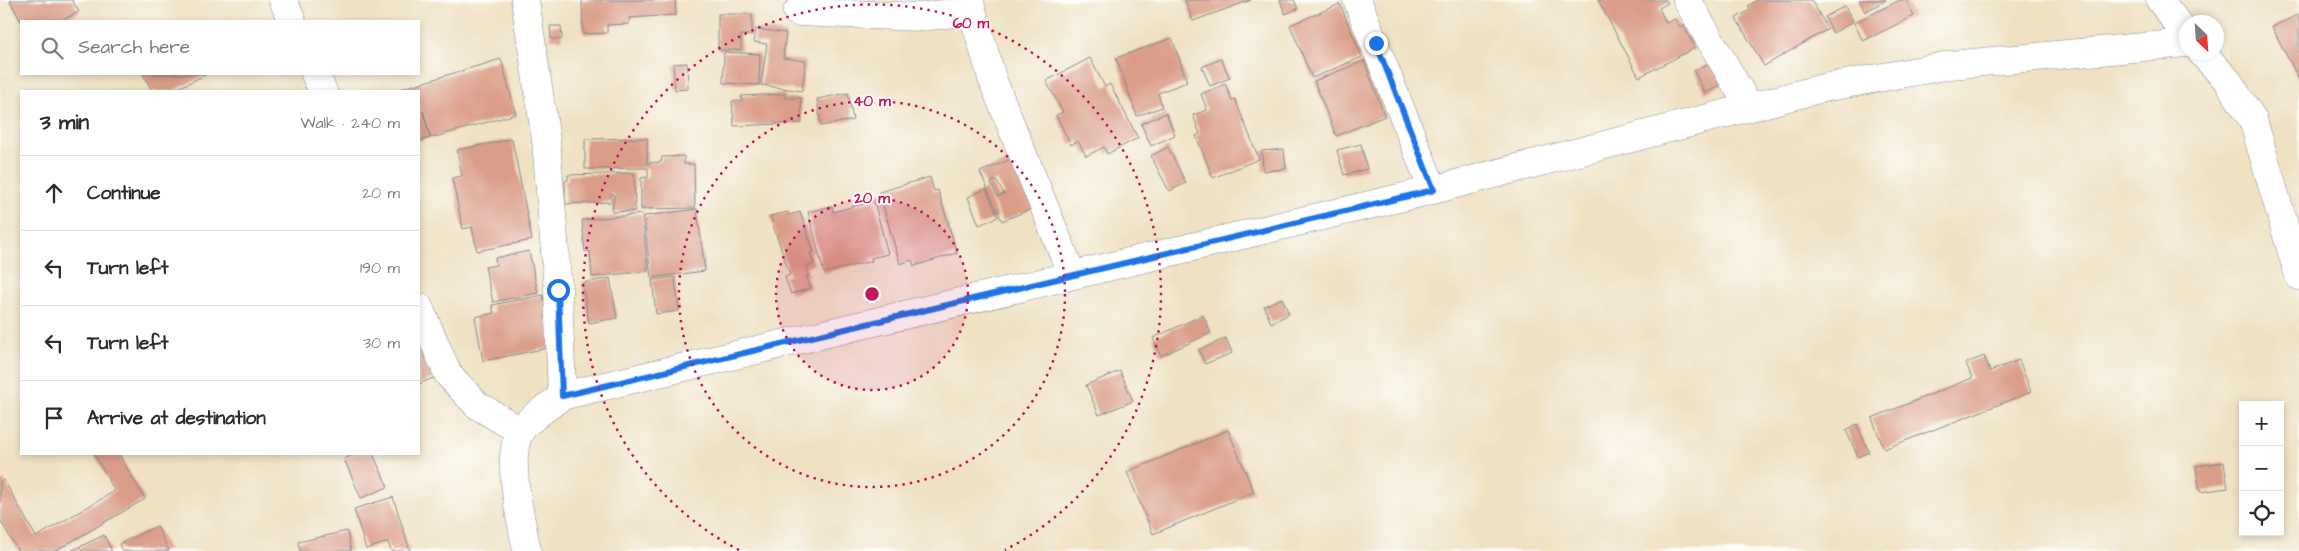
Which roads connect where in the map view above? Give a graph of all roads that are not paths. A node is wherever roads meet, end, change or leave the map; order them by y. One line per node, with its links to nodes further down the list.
1 (283, 0): 8 (street)
2 (525, 0): 19 (street)
3 (1357, 0): 15 (street)
4 (1687, 0): 14 (street)
5 (2160, 0): 9 (street)
6 (970, 6): 7 (street); 16 (street)
7 (797, 12)
8 (292, 20)
9 (2179, 26)
10 (2179, 44): 14 (street)
11 (2208, 60): 17 (street)
12 (315, 75): 13 (street)
13 (323, 90)
14 (1749, 107): 15 (street)
15 (1434, 190): 16 (street)
16 (1072, 275): 19 (street)
17 (2299, 276)
18 (420, 309): 20 (street)
19 (562, 396): 20 (street)
20 (520, 431): 21 (street)
21 (527, 551)

